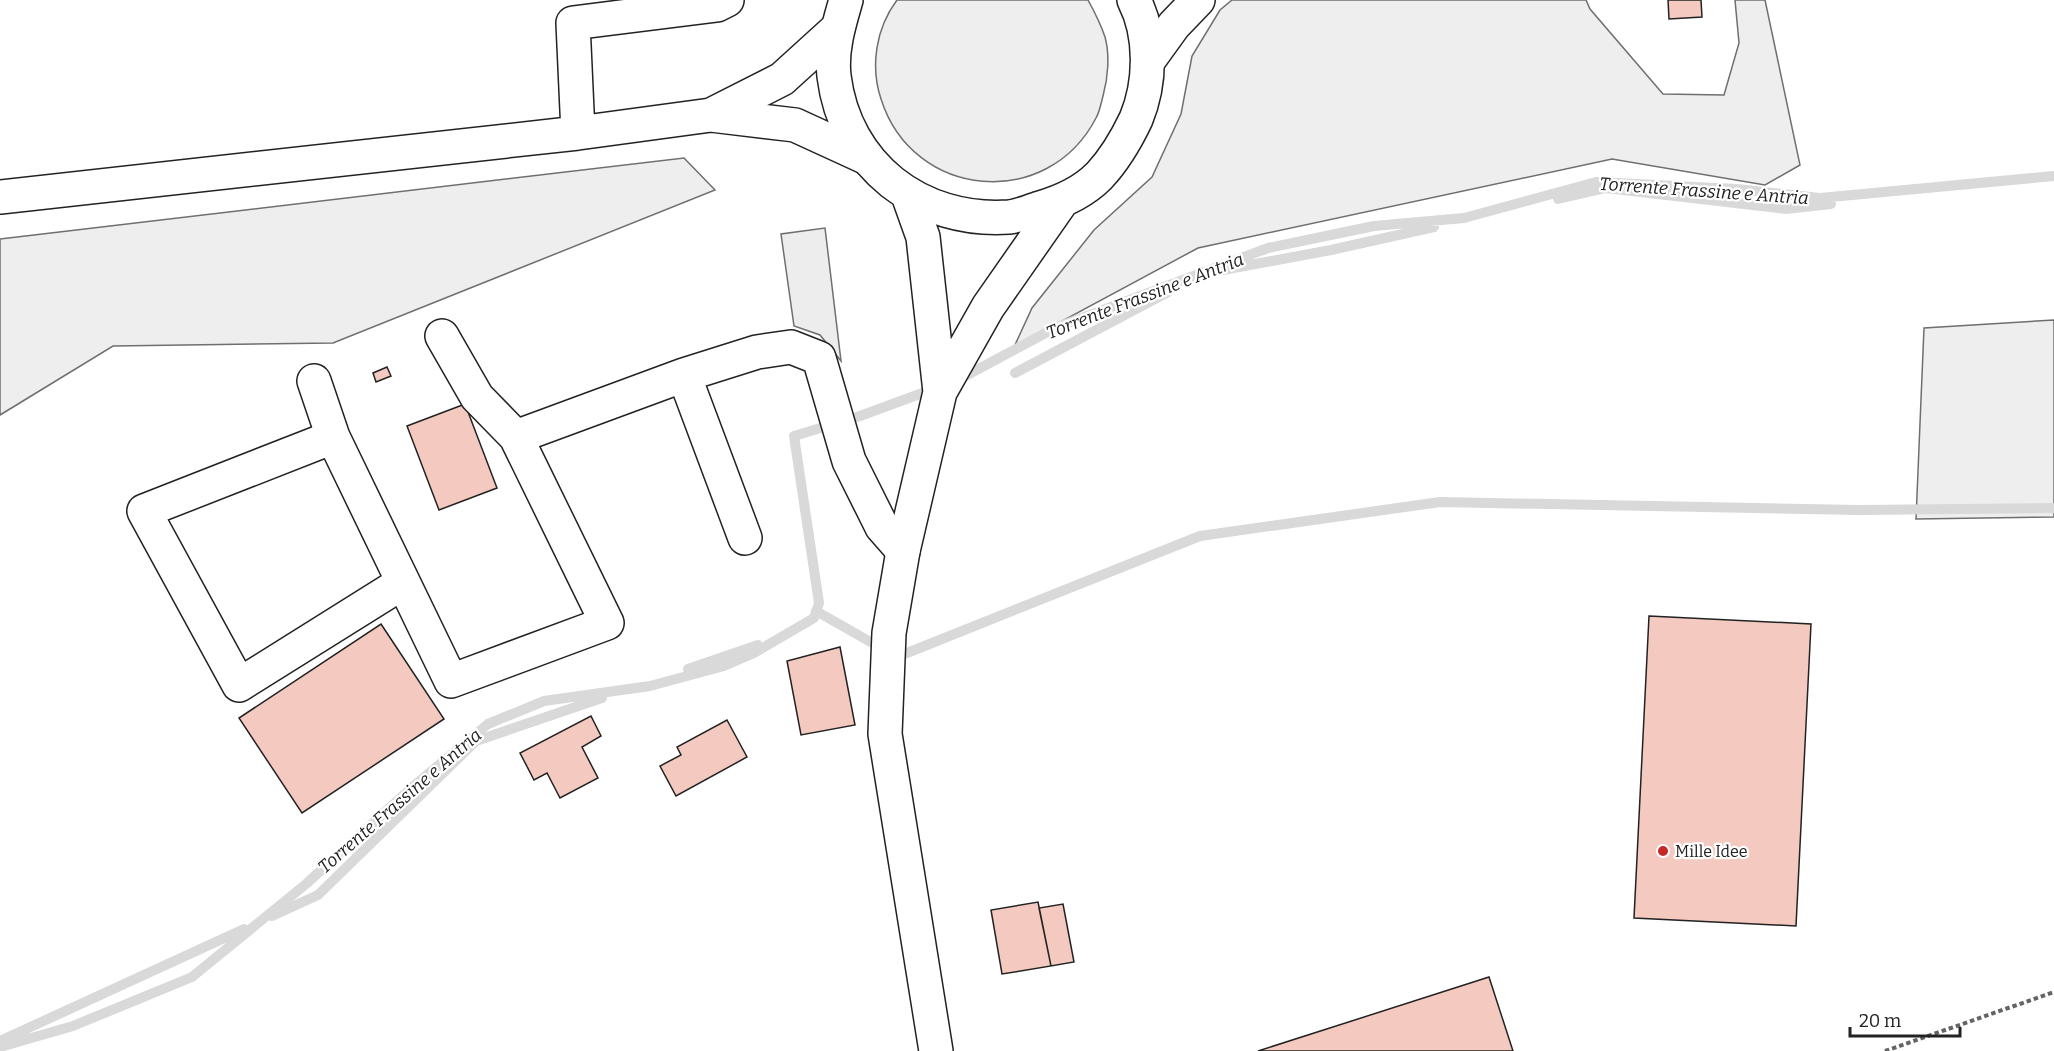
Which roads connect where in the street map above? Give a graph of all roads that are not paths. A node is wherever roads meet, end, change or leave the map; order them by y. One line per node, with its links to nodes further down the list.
1 (727, 0): 7 (main road)
2 (1134, 0): 5 (main road)
3 (1198, 0): 5 (main road)
4 (841, 15): 6 (main road); 8 (main road)
5 (1148, 61): 11 (main road)
6 (711, 115): 7 (main road); 8 (main road)
7 (578, 133): 10 (main road)
8 (867, 158): 9 (main road)
9 (908, 195): 11 (main road); 15 (main road)
10 (0, 197)
11 (1062, 201): 15 (main road)
12 (442, 336): 17 (main road)
13 (684, 375): 17 (main road); 18 (main road); 19 (main road)
14 (314, 381): 16 (main road)
15 (940, 392): 19 (main road)
16 (333, 437): 20 (main road); 20 (main road)
17 (516, 437): 20 (main road)
18 (745, 538)
19 (903, 551): 21 (main road)
20 (402, 583)
21 (936, 1051)

